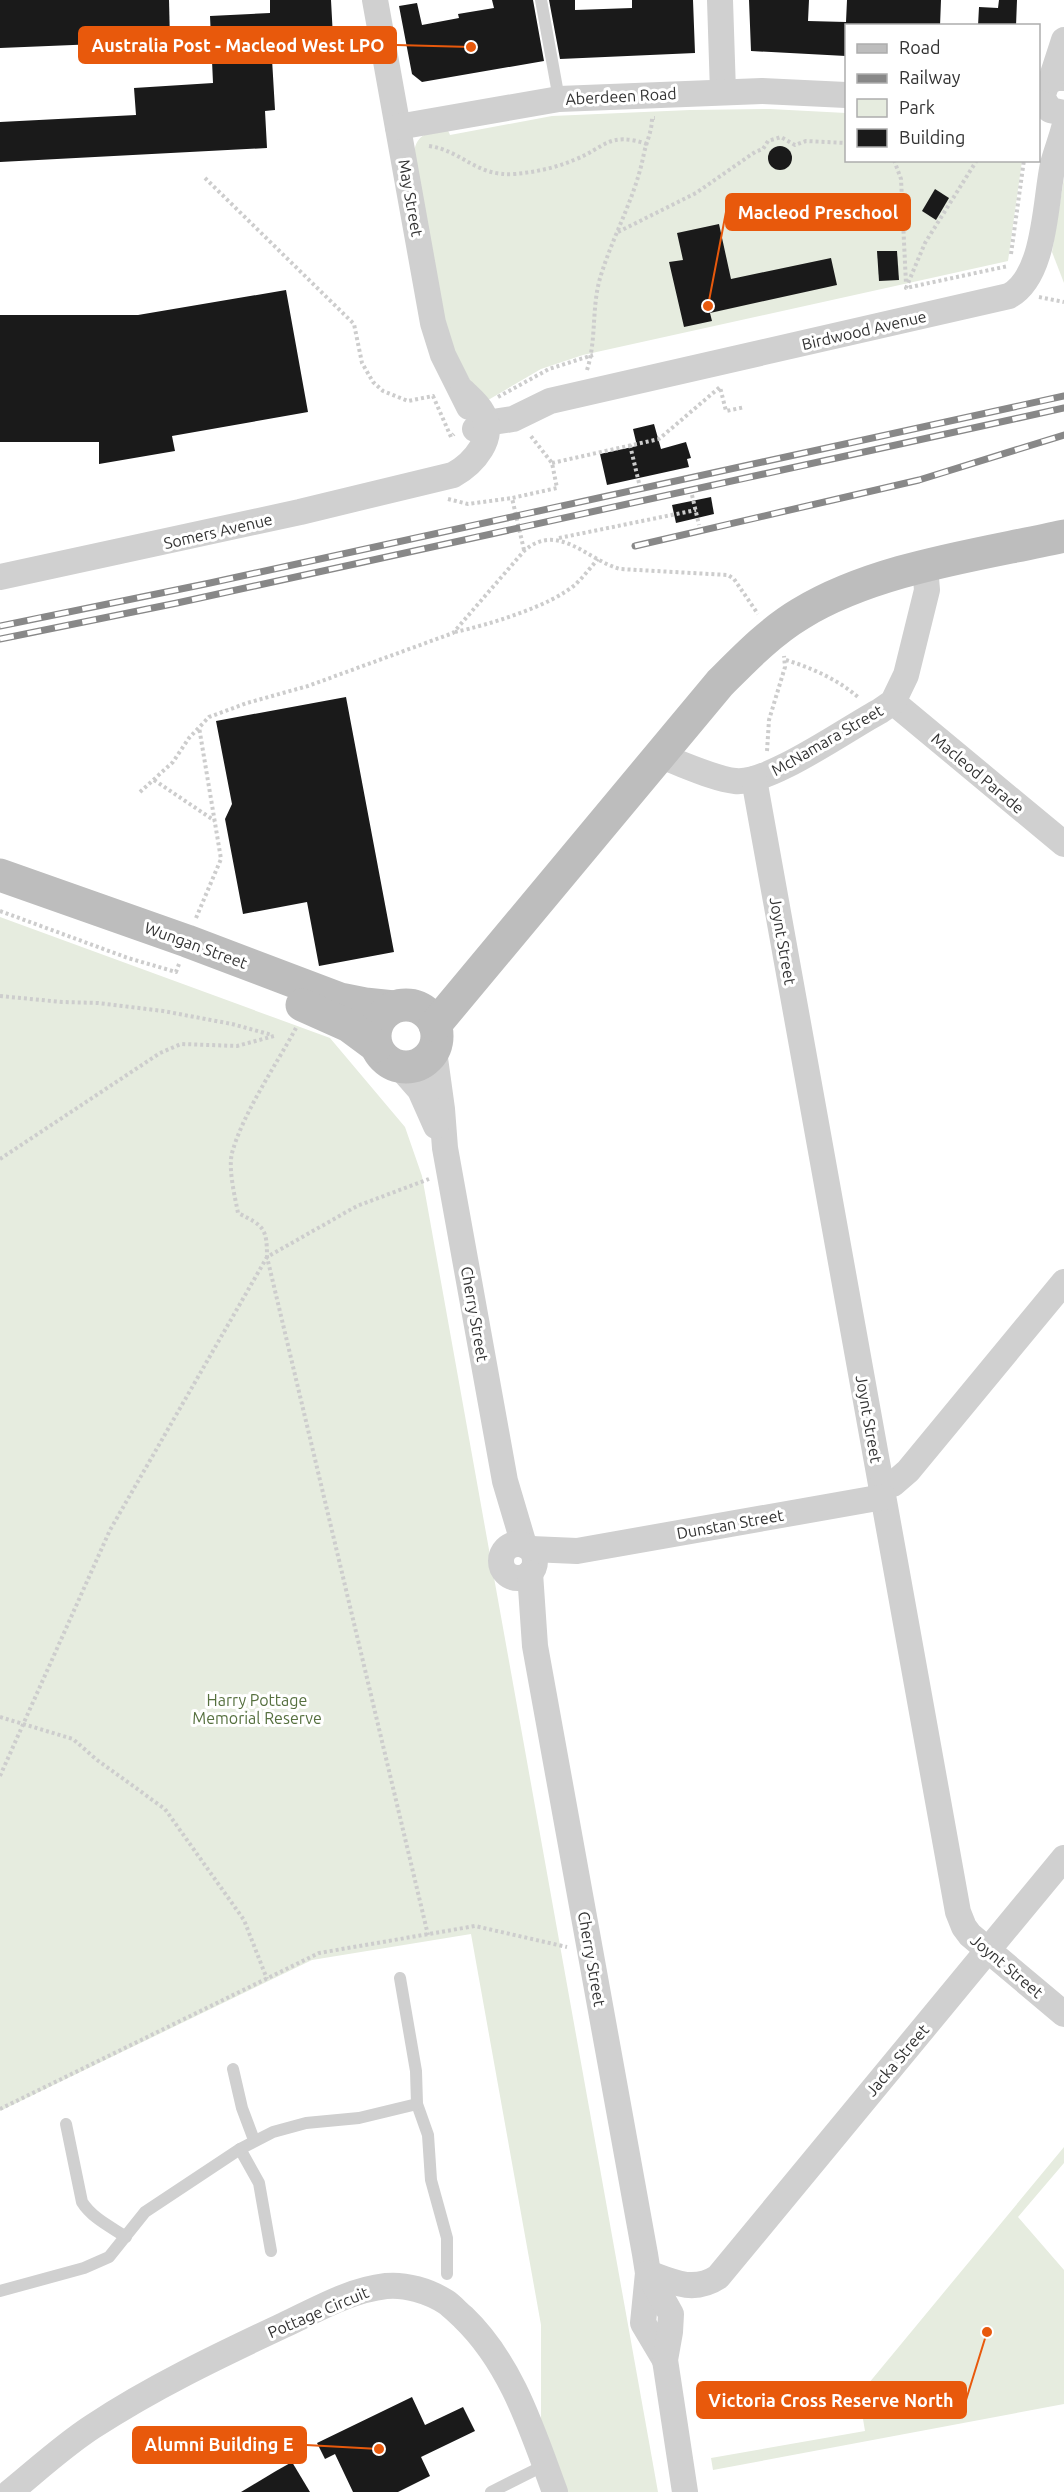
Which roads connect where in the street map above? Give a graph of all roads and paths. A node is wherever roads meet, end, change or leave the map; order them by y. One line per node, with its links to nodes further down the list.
1 (375, 0): 10 (street, May Street)
2 (541, 0): 8 (lane)
3 (720, 0): 5 (street)
4 (1064, 40): 9 (street, Birdwood Avenue)
5 (723, 92): 6 (street, Aberdeen Road); 7 (street, Aberdeen Road)
6 (674, 93): 8 (street, Aberdeen Road); 12 (path)
7 (845, 95)
8 (559, 99): 10 (street, Aberdeen Road)
9 (1051, 100): 21 (street, Birdwood Avenue)
10 (398, 127): 23 (street, May Street)
11 (845, 143): 18 (path)
12 (646, 144): 13 (path); 18 (path)
13 (422, 145)
14 (895, 162): 19 (path)
15 (976, 162): 19 (path)
16 (1024, 162): 19 (path)
17 (205, 178): 23 (path)
18 (618, 232): 20 (path)
19 (906, 285)
20 (593, 355): 21 (path); 23 (path)
21 (578, 395): 23 (street, Birdwood Avenue); 24 (street, Birdwood Avenue)
22 (744, 407): 25 (path)
23 (477, 416): 24 (street, Birdwood Avenue); 27 (street, Somers Avenue)
24 (526, 427): 26 (path)
25 (630, 446): 26 (path); 28 (path)
26 (552, 463): 30 (path)
27 (434, 479): 30 (path); 38 (street, Somers Avenue)
28 (639, 483)
29 (692, 495): 31 (path)
30 (512, 498): 35 (path)
31 (696, 510): 32 (path); 34 (path)
32 (699, 525)
33 (1064, 536): 37 (street)
34 (558, 539): 35 (path); 36 (path)
35 (524, 551): 40 (path)
36 (598, 559): 39 (path); 40 (path)
37 (925, 567): 43 (street, McNamara Street); 46 (street)
38 (0, 577)
39 (757, 612)
40 (453, 633): 45 (path)
41 (782, 653): 42 (path)
42 (786, 660): 44 (path); 47 (path)
43 (893, 702): 47 (street, McNamara Street); 51 (street, Macleod Parade)
44 (866, 704)
45 (199, 727): 48 (path); 50 (path)
46 (660, 756): 47 (street, McNamara Street); 55 (street)
47 (762, 776): 66 (street, Joynt Street)
48 (154, 780): 49 (path); 50 (path)
49 (140, 792)
50 (215, 821): 56 (path)
51 (1064, 844)
52 (0, 875): 56 (street, Wungan Street)
53 (0, 892): 56 (street, Wungan Street)
54 (0, 911): 56 (path)
55 (516, 929): 58 (street); 60 (street)
56 (184, 950): 58 (street, Wungan Street); 59 (street, Wungan Street)
57 (0, 996): 62 (path)
58 (402, 1006): 60 (street); 61 (street)
59 (308, 1007): 61 (street, Wungan Street); 64 (path)
60 (435, 1038): 61 (street); 63 (street, Cherry Street)
61 (387, 1056): 63 (street, Cherry Street)
62 (0, 1159)
63 (447, 1160): 64 (path); 67 (street, Cherry Street)
64 (267, 1257): 69 (path); 72 (path)
65 (1064, 1282): 66 (street, Dunstan Street)
66 (882, 1491): 67 (street, Dunstan Street); 73 (street, Joynt Street)
67 (522, 1560): 74 (street, Cherry Street)
68 (0, 1717): 69 (path)
69 (24, 1722): 70 (path); 76 (path)
70 (0, 1776)
71 (1064, 1858): 73 (street, Jacka Street)
72 (428, 1935): 74 (path); 76 (path)
73 (987, 1951): 77 (street, Joynt Street); 86 (street, Jacka Street)
74 (591, 1952): 86 (street, Cherry Street)
75 (400, 1978): 79 (lane)
76 (267, 1979): 80 (path)
77 (1064, 2014)
78 (233, 2069): 82 (lane)
79 (417, 2104): 82 (lane); 87 (lane)
80 (0, 2109)
81 (66, 2124): 84 (lane)
82 (255, 2140): 83 (lane)
83 (240, 2149): 84 (lane); 85 (lane)
84 (126, 2236): 88 (lane)
85 (271, 2251)
86 (647, 2263): 93 (street, Cherry Street)
87 (447, 2274)
88 (0, 2291)
89 (544, 2465): 90 (street, Pottage Circuit); 91 (lane); 92 (street, Pottage Circuit)
90 (10, 2492)
91 (491, 2492)
92 (555, 2492)
93 (685, 2492)

